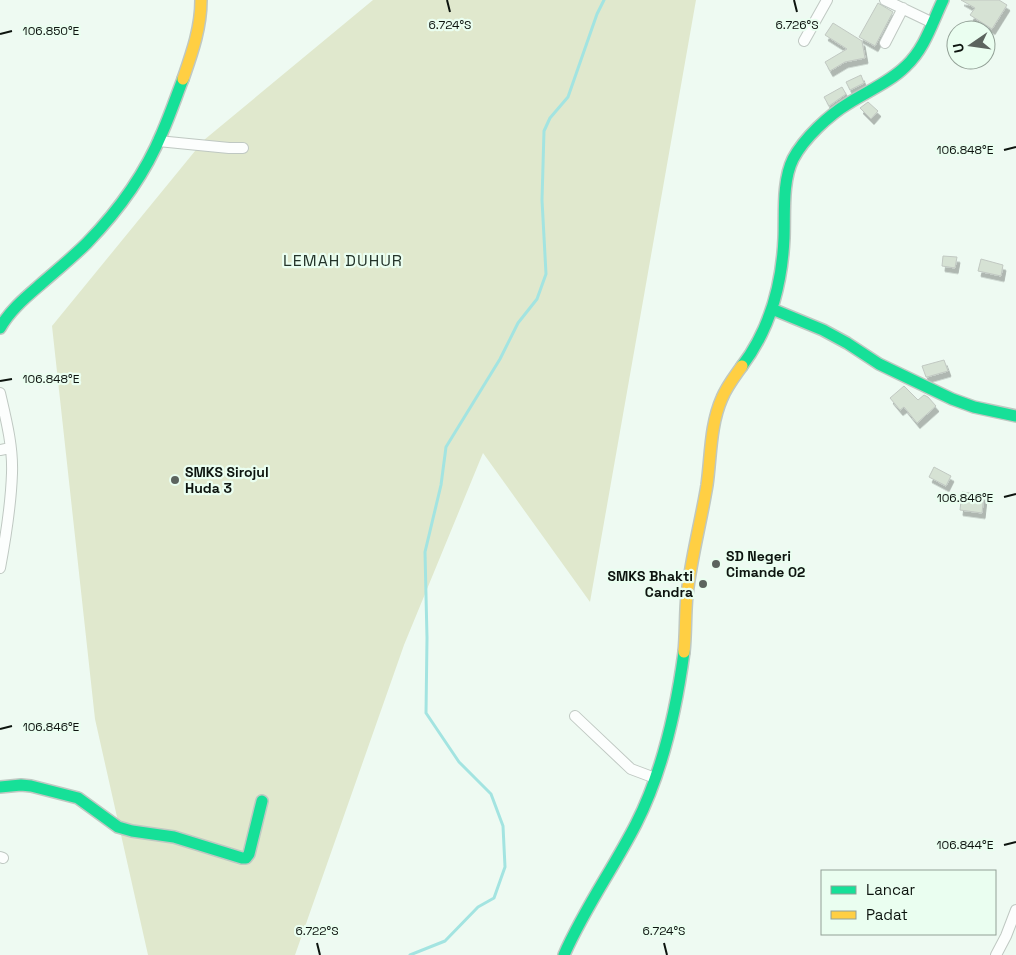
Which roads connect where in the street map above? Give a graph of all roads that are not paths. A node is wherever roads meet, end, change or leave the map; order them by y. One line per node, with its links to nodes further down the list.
1 (201, 0): 9 (street)
2 (827, 0): 7 (street)
3 (885, 0): 5 (street)
4 (943, 0): 6 (street)
5 (903, 8): 6 (street); 8 (street)
6 (932, 23): 11 (street)
7 (804, 41)
8 (885, 43)
9 (158, 141): 10 (street); 12 (street)
10 (243, 148)
11 (772, 309): 14 (street); 18 (street)
12 (0, 328)
13 (0, 393): 15 (street)
14 (1016, 416)
15 (5, 449): 16 (street)
16 (0, 568)
17 (575, 716): 18 (street)
18 (655, 778): 22 (street)
19 (0, 787): 20 (street)
20 (262, 801)
21 (1016, 910): 23 (street)
22 (564, 955)
23 (996, 955)

